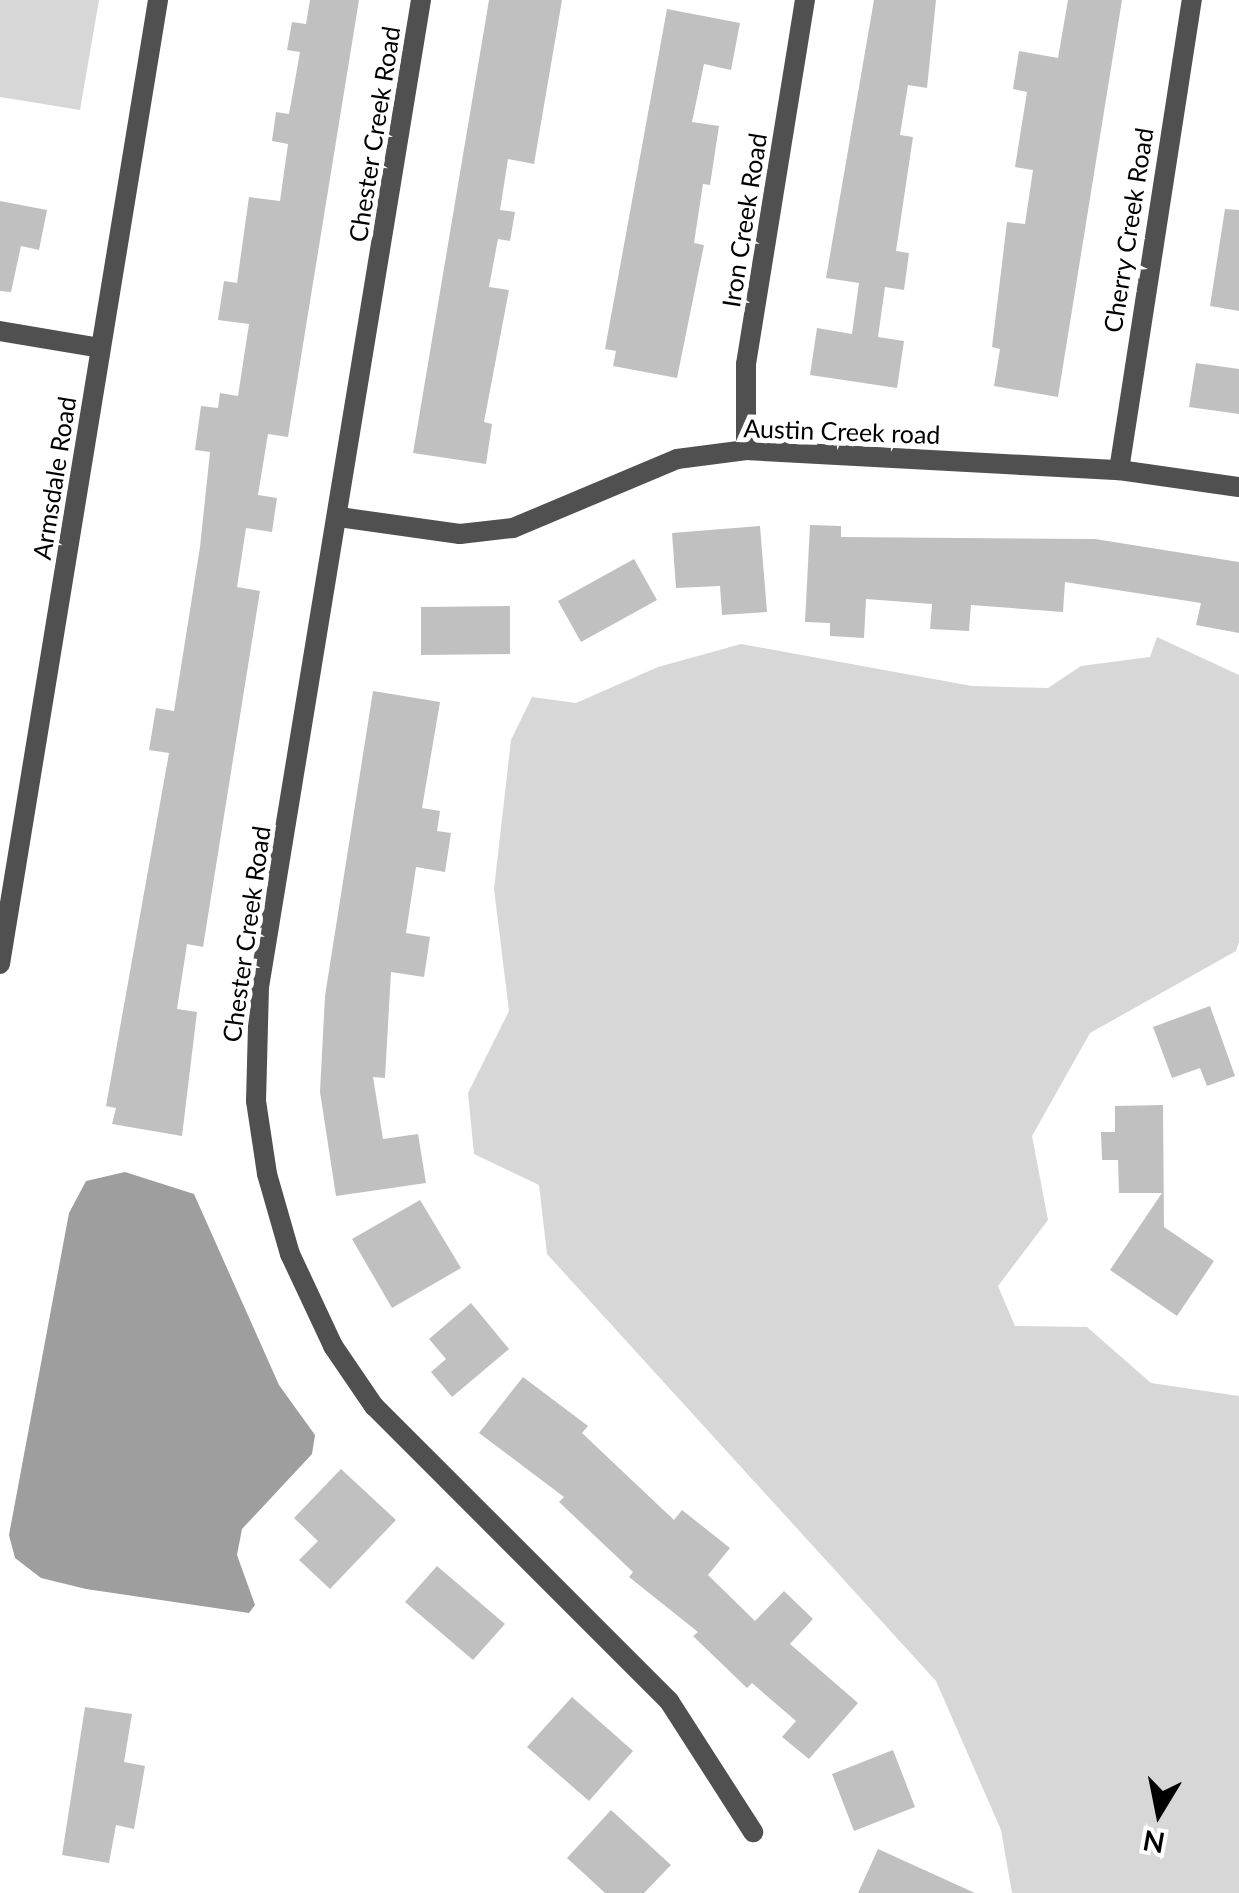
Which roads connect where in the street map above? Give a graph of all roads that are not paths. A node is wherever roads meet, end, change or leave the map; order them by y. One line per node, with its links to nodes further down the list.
1 (158, 0): 6 (street, Armsdale Road)
2 (421, 0): 10 (street, Chester Creek Road)
3 (805, 0): 7 (street, Iron Creek Road)
4 (1192, 0): 8 (street, Cherry Creek Road)
5 (0, 331): 6 (street)
6 (101, 348): 11 (street, Armsdale Road)
7 (746, 450): 8 (street, Austin Creek road); 10 (street, Austin Creek road)
8 (1119, 470): 9 (street, Austin Creek road)
9 (1239, 487)
10 (338, 517): 12 (street, Chester Creek Road)
11 (0, 964)
12 (753, 1832)

